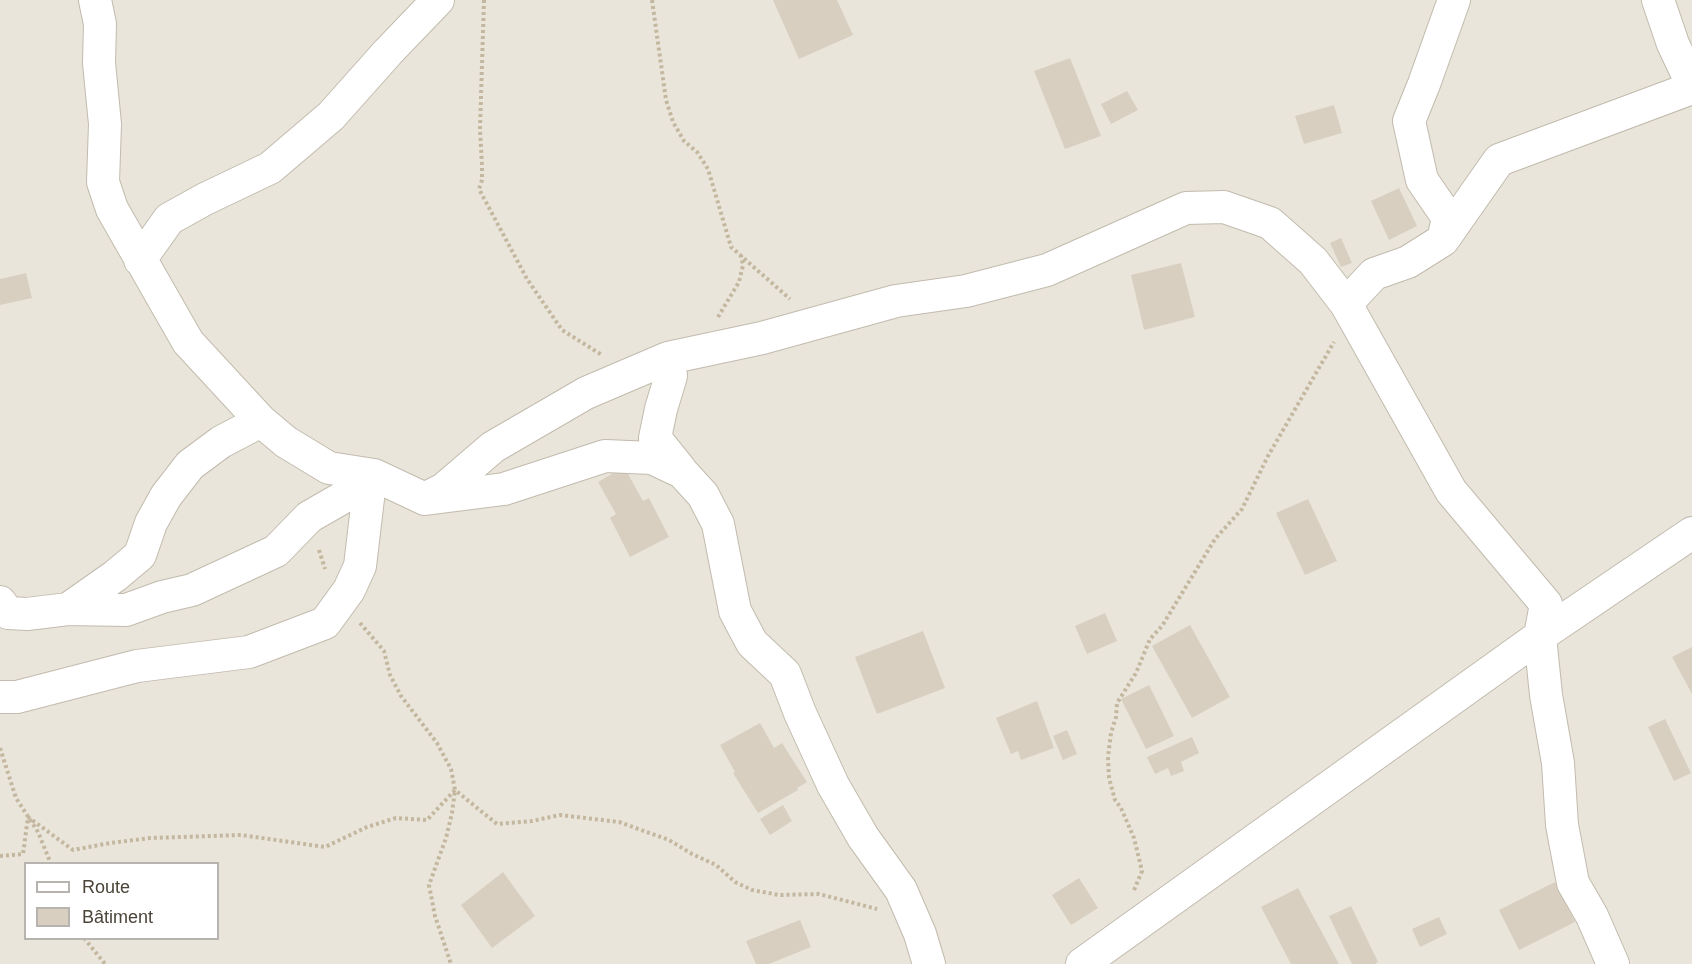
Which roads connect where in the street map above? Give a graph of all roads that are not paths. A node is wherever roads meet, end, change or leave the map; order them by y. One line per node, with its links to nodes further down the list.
1 (95, 0): 7 (street)
2 (438, 0): 7 (street)
3 (1454, 0): 6 (street)
4 (1658, 0): 5 (street)
5 (1692, 86): 6 (street)
6 (1443, 240): 8 (street)
7 (141, 260): 10 (street)
8 (1346, 304): 9 (street); 17 (street)
9 (668, 358): 11 (street); 13 (street)
10 (261, 421): 12 (street); 16 (street)
11 (682, 472): 13 (street); 19 (street)
12 (371, 483): 13 (street); 16 (street); 18 (street)
13 (425, 499)
14 (1692, 533): 17 (street)
15 (0, 602): 16 (street)
16 (68, 609)
17 (1540, 636): 20 (street); 21 (street)
18 (0, 697)
19 (929, 964)
20 (1082, 964)
21 (1613, 964)

